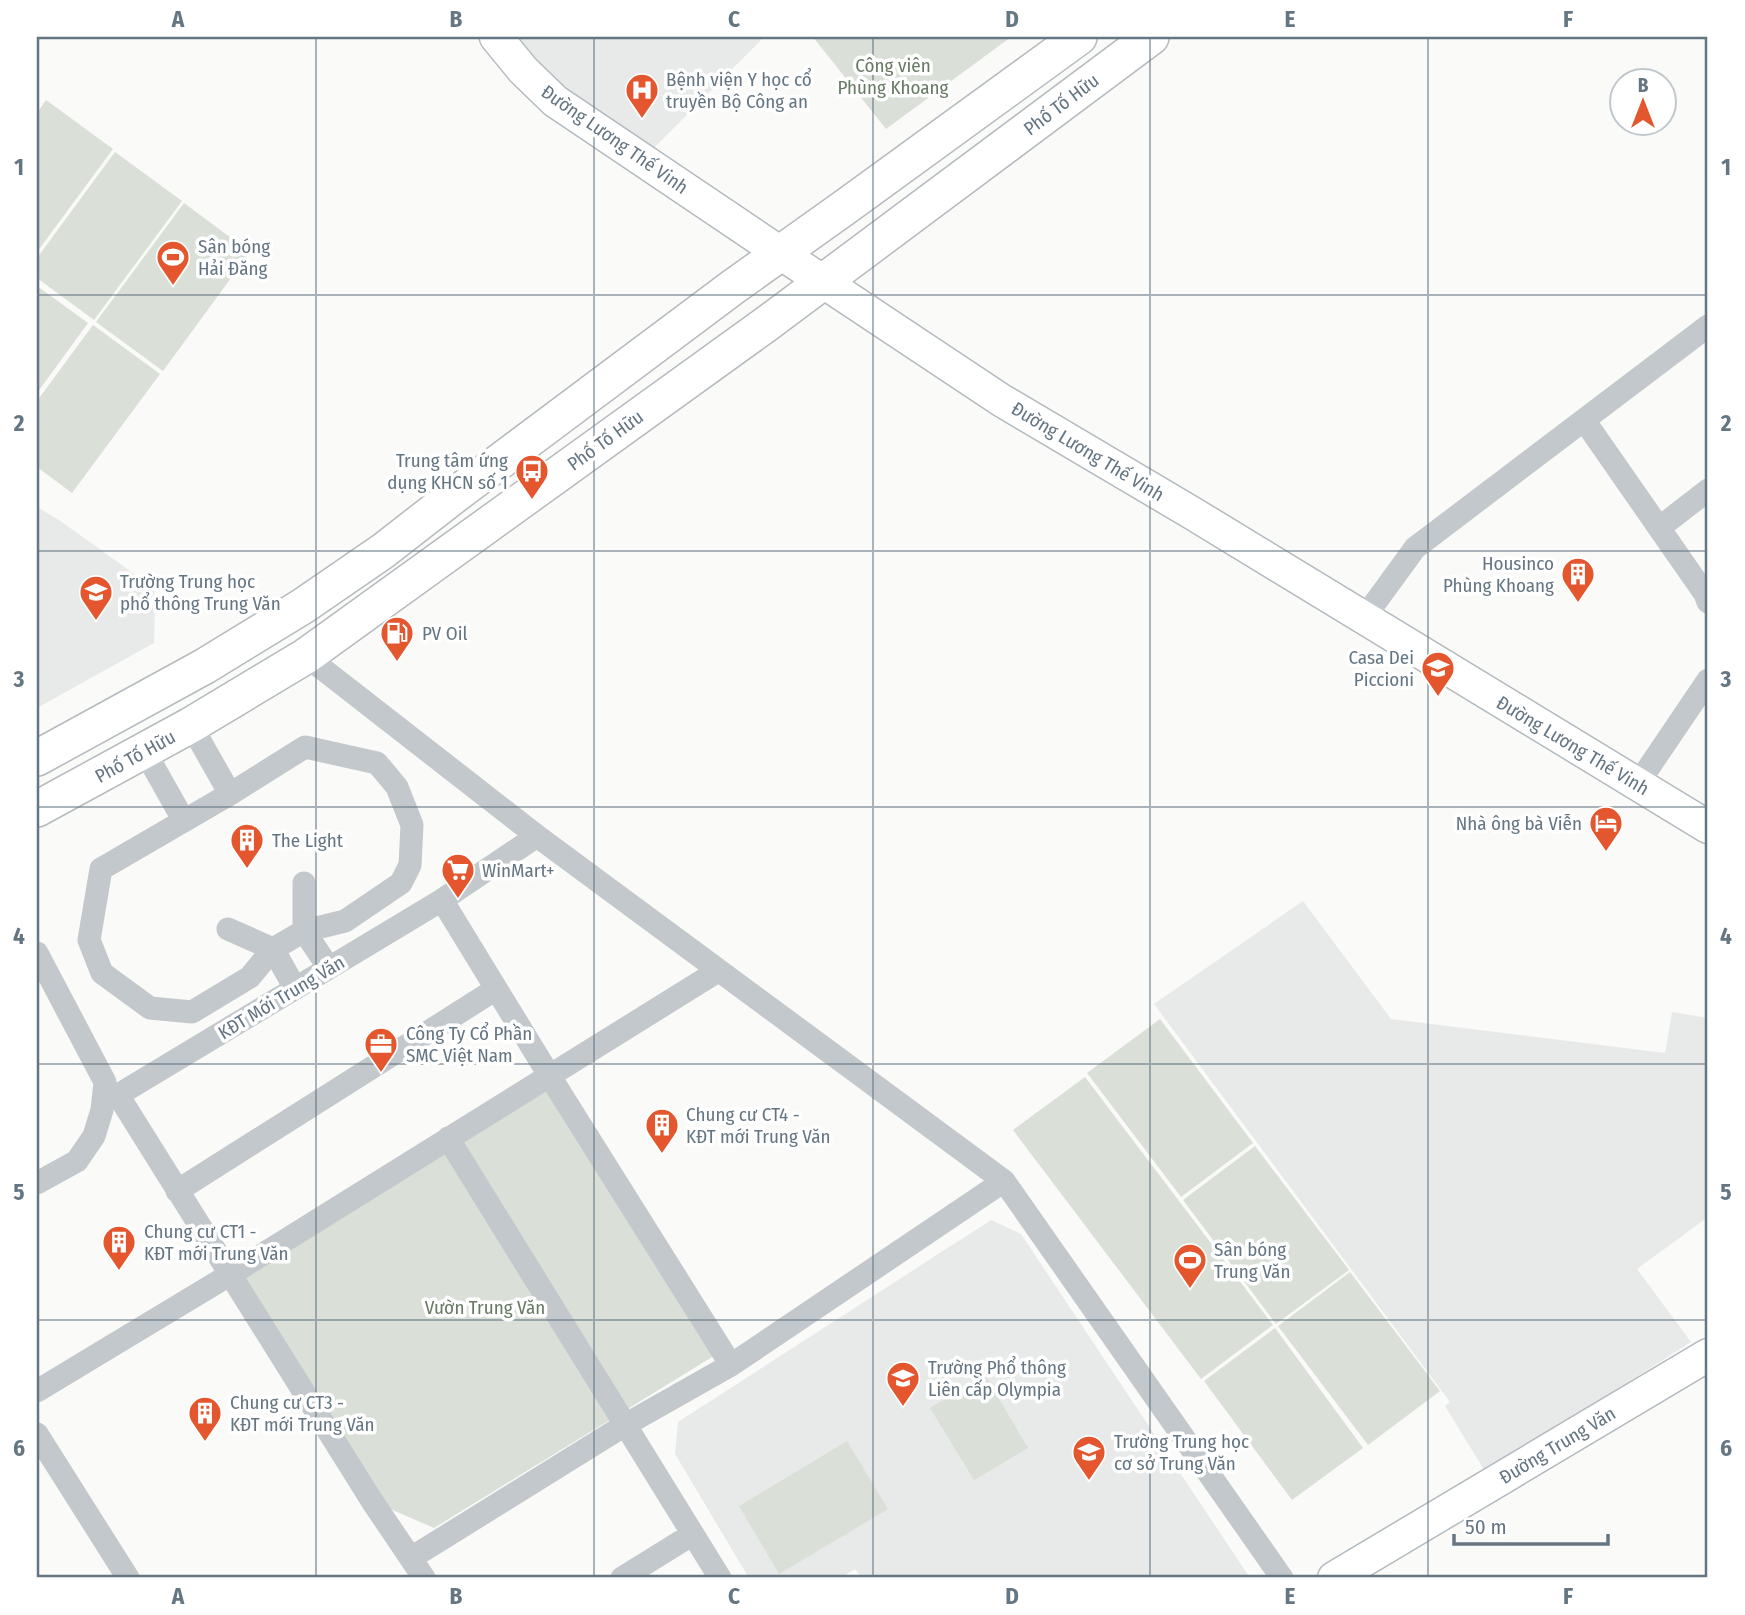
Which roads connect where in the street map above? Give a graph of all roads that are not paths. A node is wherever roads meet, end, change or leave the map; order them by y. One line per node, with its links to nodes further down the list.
1 (496, 37): 4 (street, Đường Lương Thế Vinh)
2 (1079, 37): 4 (main road)
3 (1151, 37): 5 (main road, Phố Tố Hữu)
4 (779, 253): 5 (street, Đường Lương Thế Vinh); 16 (main road)
5 (822, 281): 11 (street, Đường Lương Thế Vinh); 12 (main road, Phố Tố Hữu)
6 (1708, 326): 7 (street)
7 (1584, 420): 9 (street); 11 (street)
8 (1708, 490): 9 (street)
9 (1659, 528): 10 (street)
10 (1708, 602)
11 (1364, 618): 17 (street, Đường Lương Thế Vinh)
12 (306, 656): 14 (main road, Phố Tố Hữu); 22 (street)
13 (1708, 680): 17 (street)
14 (191, 724): 15 (main road, Phố Tố Hữu); 18 (street)
15 (144, 750): 19 (main road, Phố Tố Hữu); 20 (street)
16 (37, 758)
17 (1637, 785): 21 (street, Đường Lương Thế Vinh)
18 (230, 794): 20 (street); 26 (street)
19 (37, 809)
20 (184, 821): 27 (street)
21 (1708, 827)
22 (537, 836): 24 (street, KĐT Mới Trung Văn); 30 (street)
23 (304, 883): 26 (street)
24 (442, 900): 29 (street, KĐT Mới Trung Văn); 32 (street)
25 (228, 929): 27 (street)
26 (304, 931): 27 (street); 29 (street)
27 (273, 950): 31 (street)
28 (37, 953): 36 (street)
29 (329, 968): 31 (street, KĐT Mới Trung Văn)
30 (718, 971): 33 (street); 35 (street)
31 (295, 988): 37 (street, KĐT Mới Trung Văn)
32 (496, 989): 33 (street); 37 (street)
33 (549, 1075): 34 (street); 40 (street)
34 (448, 1138): 38 (street); 42 (street)
35 (1004, 1181): 40 (street); 50 (street)
36 (37, 1183)
37 (177, 1191): 38 (street, KĐT Mới Trung Văn)
38 (231, 1274): 41 (street); 45 (street, KĐT Mới Trung Văn)
39 (1708, 1355): 51 (street, Đường Trung Văn)
40 (732, 1365): 42 (street)
41 (37, 1391)
42 (625, 1425): 44 (street); 45 (street)
43 (37, 1434): 46 (street)
44 (693, 1534): 48 (street); 49 (street)
45 (411, 1558): 47 (street, KĐT Mới Trung Văn)
46 (128, 1578)
47 (424, 1578)
48 (622, 1578)
49 (720, 1578)
50 (1282, 1578)
51 (1334, 1578)

